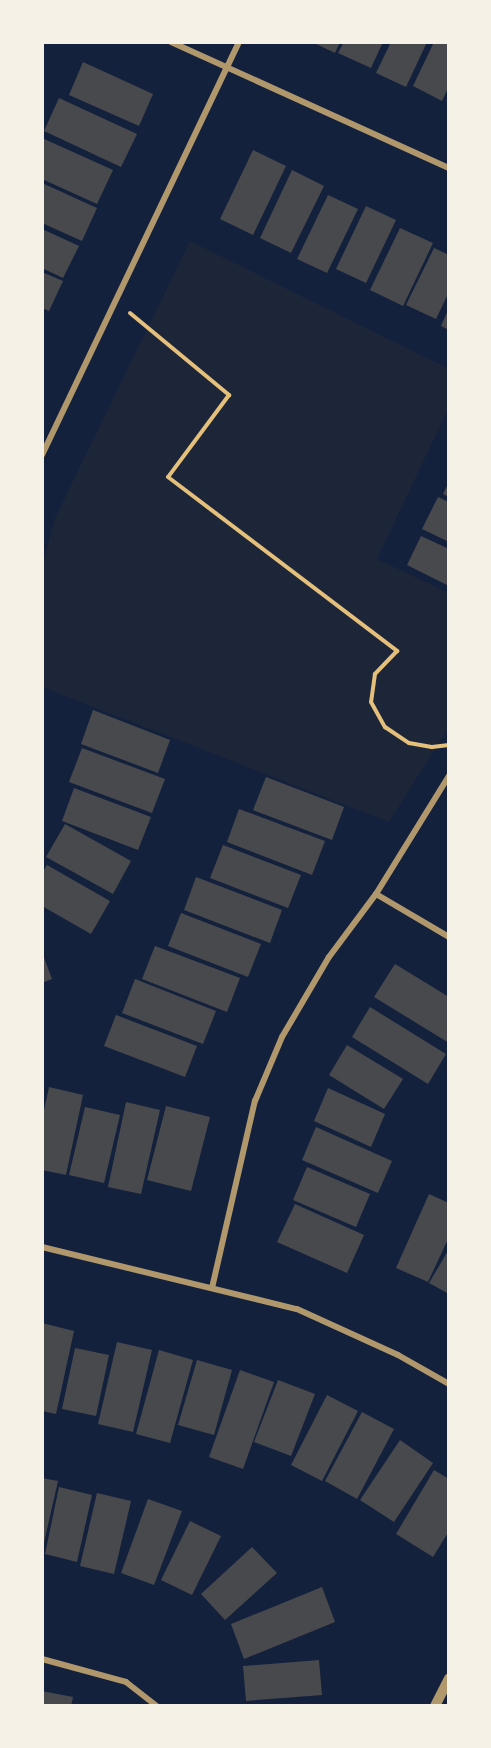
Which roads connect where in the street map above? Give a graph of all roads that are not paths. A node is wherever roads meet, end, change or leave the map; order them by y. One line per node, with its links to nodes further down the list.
1 (171, 42): 3 (street)
2 (239, 42): 3 (street)
3 (226, 69): 4 (street); 5 (street)
4 (449, 168)
5 (42, 455)
6 (449, 776): 7 (street)
7 (376, 894): 8 (street); 10 (street)
8 (449, 937)
9 (42, 1247): 10 (street)
10 (212, 1288): 11 (street)
11 (449, 1384)
12 (42, 1659): 14 (street)
13 (449, 1678): 15 (street)
14 (157, 1706)
15 (435, 1706)

